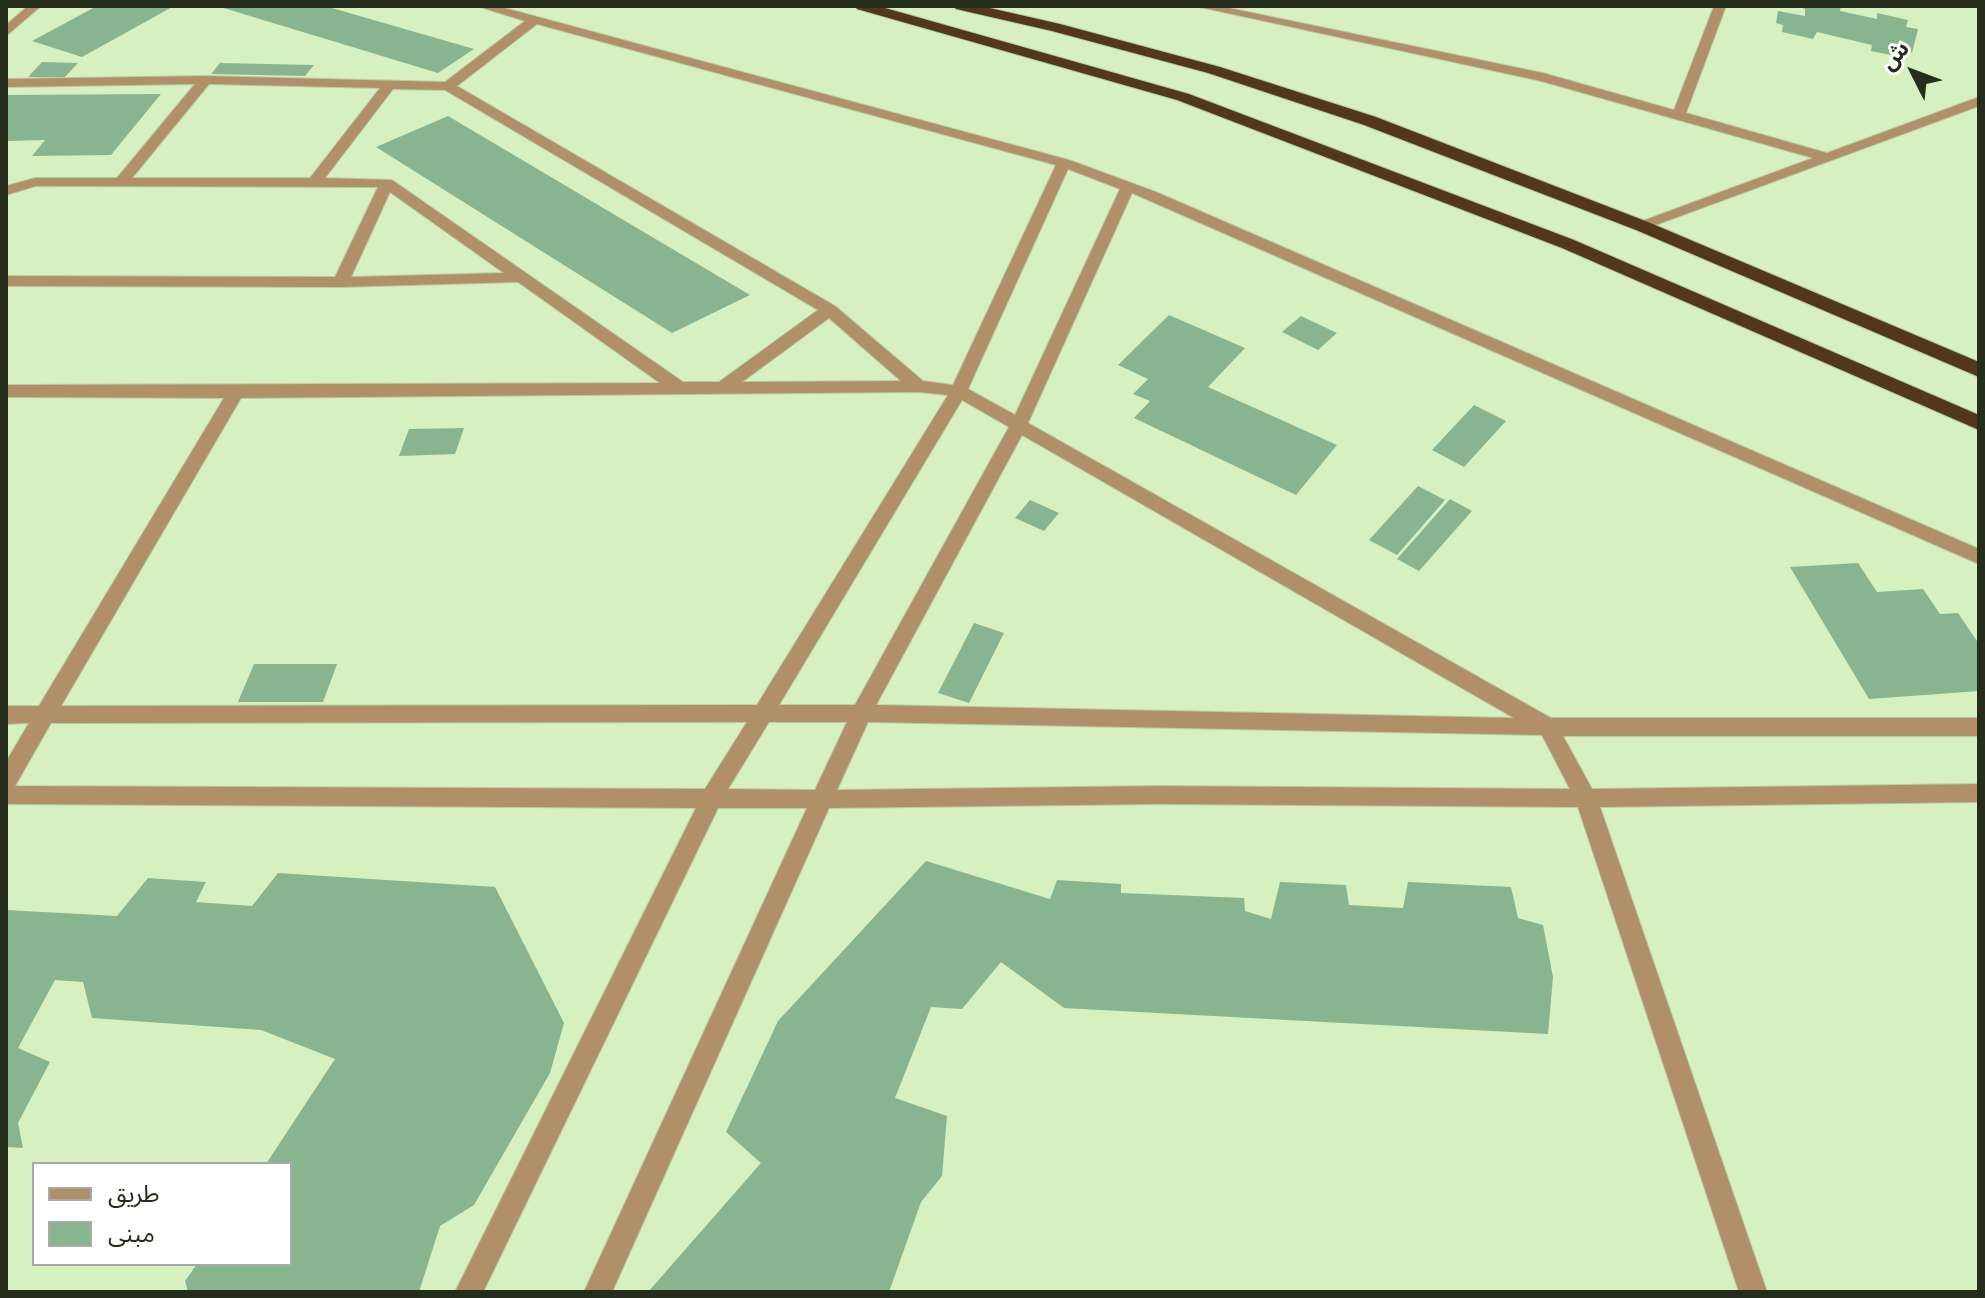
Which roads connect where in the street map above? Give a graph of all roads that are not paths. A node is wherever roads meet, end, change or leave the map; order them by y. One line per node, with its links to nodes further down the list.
1 (35, 6): 8 (street)
2 (483, 6): 7 (street)
3 (862, 6): 36 (highway)
4 (961, 6): 24 (highway)
5 (1201, 6): 14 (street)
6 (1720, 6): 14 (street)
7 (535, 20): 12 (street); 16 (street)
8 (6, 32)
9 (205, 80): 10 (street); 11 (street); 17 (street)
10 (6, 83)
11 (390, 84): 12 (street); 18 (street)
12 (448, 86): 28 (street)
13 (1979, 101): 15 (street)
14 (1679, 115): 15 (street)
15 (1830, 158): 24 (street)
16 (1064, 163): 20 (street); 34 (street)
17 (121, 182): 18 (street); 21 (street)
18 (314, 183): 19 (street)
19 (387, 183): 22 (street); 23 (street)
20 (1128, 187): 37 (street); 38 (street)
21 (6, 191)
22 (379, 200): 23 (street); 27 (street)
23 (418, 204): 25 (street)
24 (1642, 226): 29 (highway)
25 (519, 277): 27 (street); 32 (street)
26 (6, 281): 27 (street)
27 (341, 282)
28 (829, 310): 30 (street); 31 (street)
29 (1979, 370)
30 (918, 386): 31 (street); 34 (street)
31 (722, 388): 32 (street)
32 (681, 389): 35 (street)
33 (6, 391): 35 (street)
34 (959, 391): 37 (street); 39 (street)
35 (236, 392): 42 (street)
36 (1979, 423)
37 (1019, 424): 40 (street); 43 (street)
38 (1979, 557)
39 (762, 713): 40 (street); 42 (street); 48 (street)
40 (861, 713): 43 (street); 50 (street)
41 (6, 715): 42 (street)
42 (44, 715): 45 (street)
43 (1548, 727): 44 (street); 49 (street)
44 (1979, 727)
45 (6, 781)
46 (1979, 793): 49 (street)
47 (6, 795): 48 (street)
48 (712, 797): 50 (street); 51 (street)
49 (1586, 798): 50 (street); 53 (street)
50 (824, 799): 52 (street)
51 (469, 1292)
52 (598, 1292)
53 (1753, 1292)

